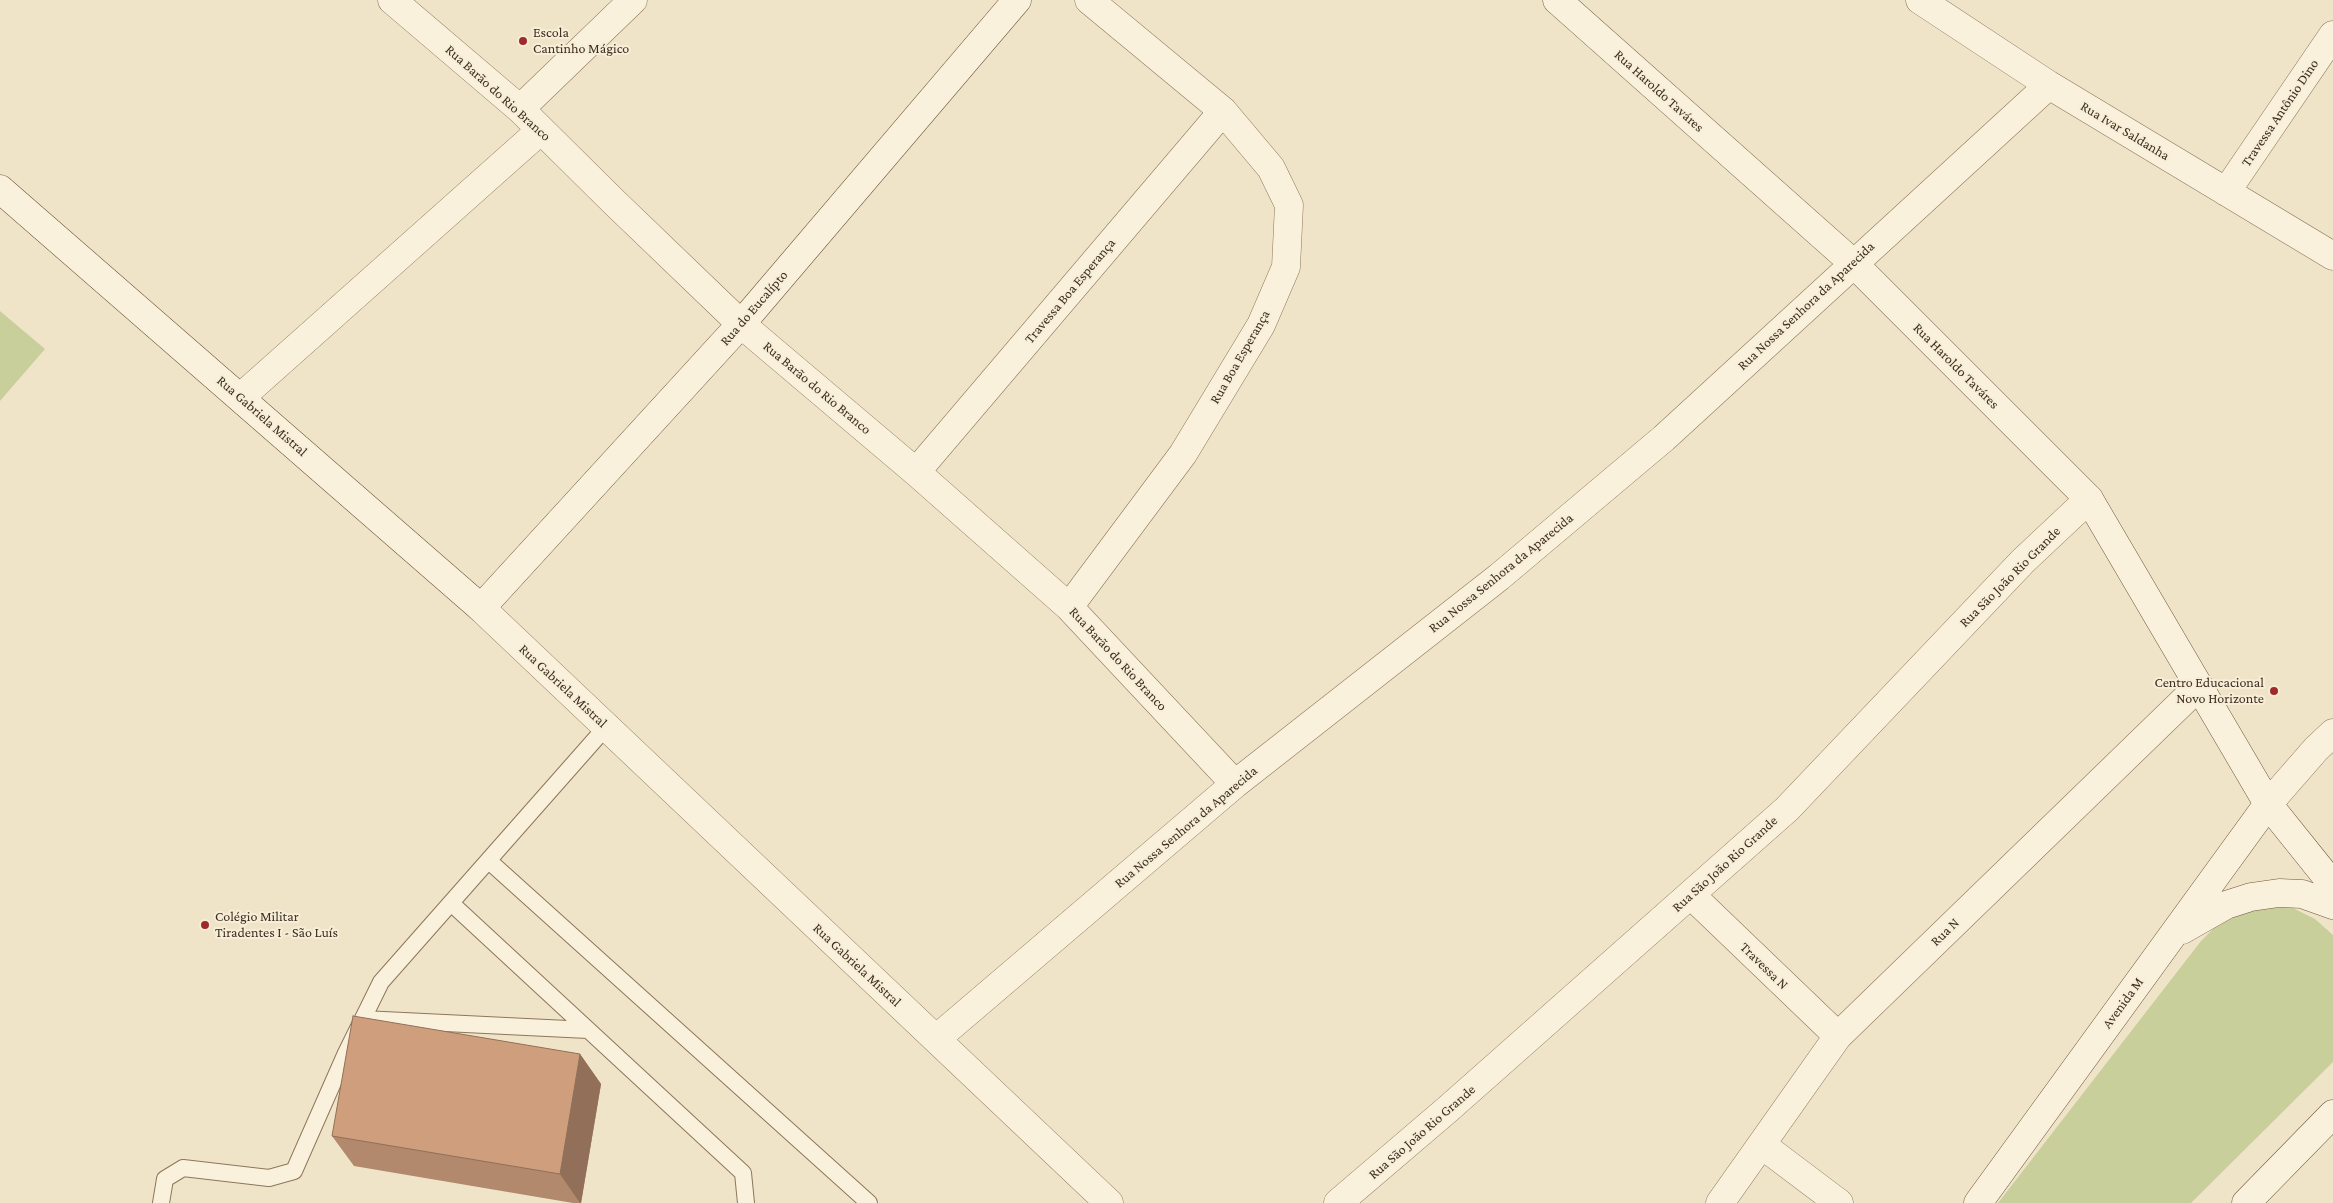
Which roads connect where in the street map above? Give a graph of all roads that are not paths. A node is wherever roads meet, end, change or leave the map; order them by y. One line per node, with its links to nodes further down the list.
1 (392, 0): 9 (street, Rua Barão do Rio Branco)
2 (632, 0): 9 (street)
3 (1017, 0): 16 (street, Rua do Eucalípto)
4 (1089, 0): 10 (street, Rua Boa Esperança)
5 (1558, 0): 15 (street, Rua Haroldo Taváres)
6 (1920, 0): 8 (street, Rua Ivar Saldanha)
7 (2333, 35): 13 (street, Travessa Antônio Dino)
8 (2049, 85): 13 (street, Rua Ivar Saldanha); 15 (street, Rua Nossa Senhora da Aparecida)
9 (520, 109): 11 (street, Rua Barão do Rio Branco)
10 (1223, 111): 18 (street, Travessa Boa Esperança); 20 (street, Rua Boa Esperança)
11 (541, 130): 16 (street, Rua Barão do Rio Branco); 17 (street)
12 (0, 189): 17 (street, Rua Gabriela Mistral)
13 (2226, 192): 14 (street, Rua Ivar Saldanha)
14 (2333, 256)
15 (1853, 263): 19 (street, Rua Haroldo Taváres); 25 (street, Rua Nossa Senhora da Aparecida)
16 (741, 324): 18 (street, Rua Barão do Rio Branco); 21 (street, Rua do Eucalípto)
17 (241, 397): 21 (street, Rua Gabriela Mistral)
18 (916, 472): 20 (street, Rua Barão do Rio Branco)
19 (2089, 499): 22 (street, Rua Haroldo Taváres); 29 (street, Rua São João Rio Grande)
20 (1069, 607): 25 (street, Rua Barão do Rio Branco)
21 (481, 608): 23 (street, Rua Gabriela Mistral)
22 (2199, 686): 26 (street, Rua Haroldo Taváres); 35 (street, Rua N)
23 (606, 727): 27 (lane); 36 (street, Rua Gabriela Mistral)
24 (2333, 733): 26 (street, Avenida M)
25 (1235, 784): 36 (street, Rua Nossa Senhora da Aparecida)
26 (2268, 804): 28 (street, Rua Haroldo Taváres); 32 (street, Avenida M)
27 (488, 861): 30 (lane); 41 (lane)
28 (2333, 885)
29 (1691, 895): 35 (street, Travessa N); 43 (street, Rua São João Rio Grande)
30 (451, 903): 33 (lane); 34 (lane)
31 (2333, 905): 32 (street)
32 (2170, 938): 46 (street, Avenida M)
33 (363, 1019): 34 (lane); 39 (lane)
34 (588, 1030): 40 (lane)
35 (1838, 1036): 38 (street, Rua N)
36 (936, 1039): 42 (street, Rua Gabriela Mistral)
37 (2333, 1114): 47 (street)
38 (1762, 1145): 44 (street, Rua N); 45 (street)
39 (162, 1203)
40 (746, 1203)
41 (869, 1203)
42 (1109, 1203)
43 (1338, 1203)
44 (1720, 1203)
45 (1839, 1203)
46 (1978, 1203)
47 (2246, 1203)

